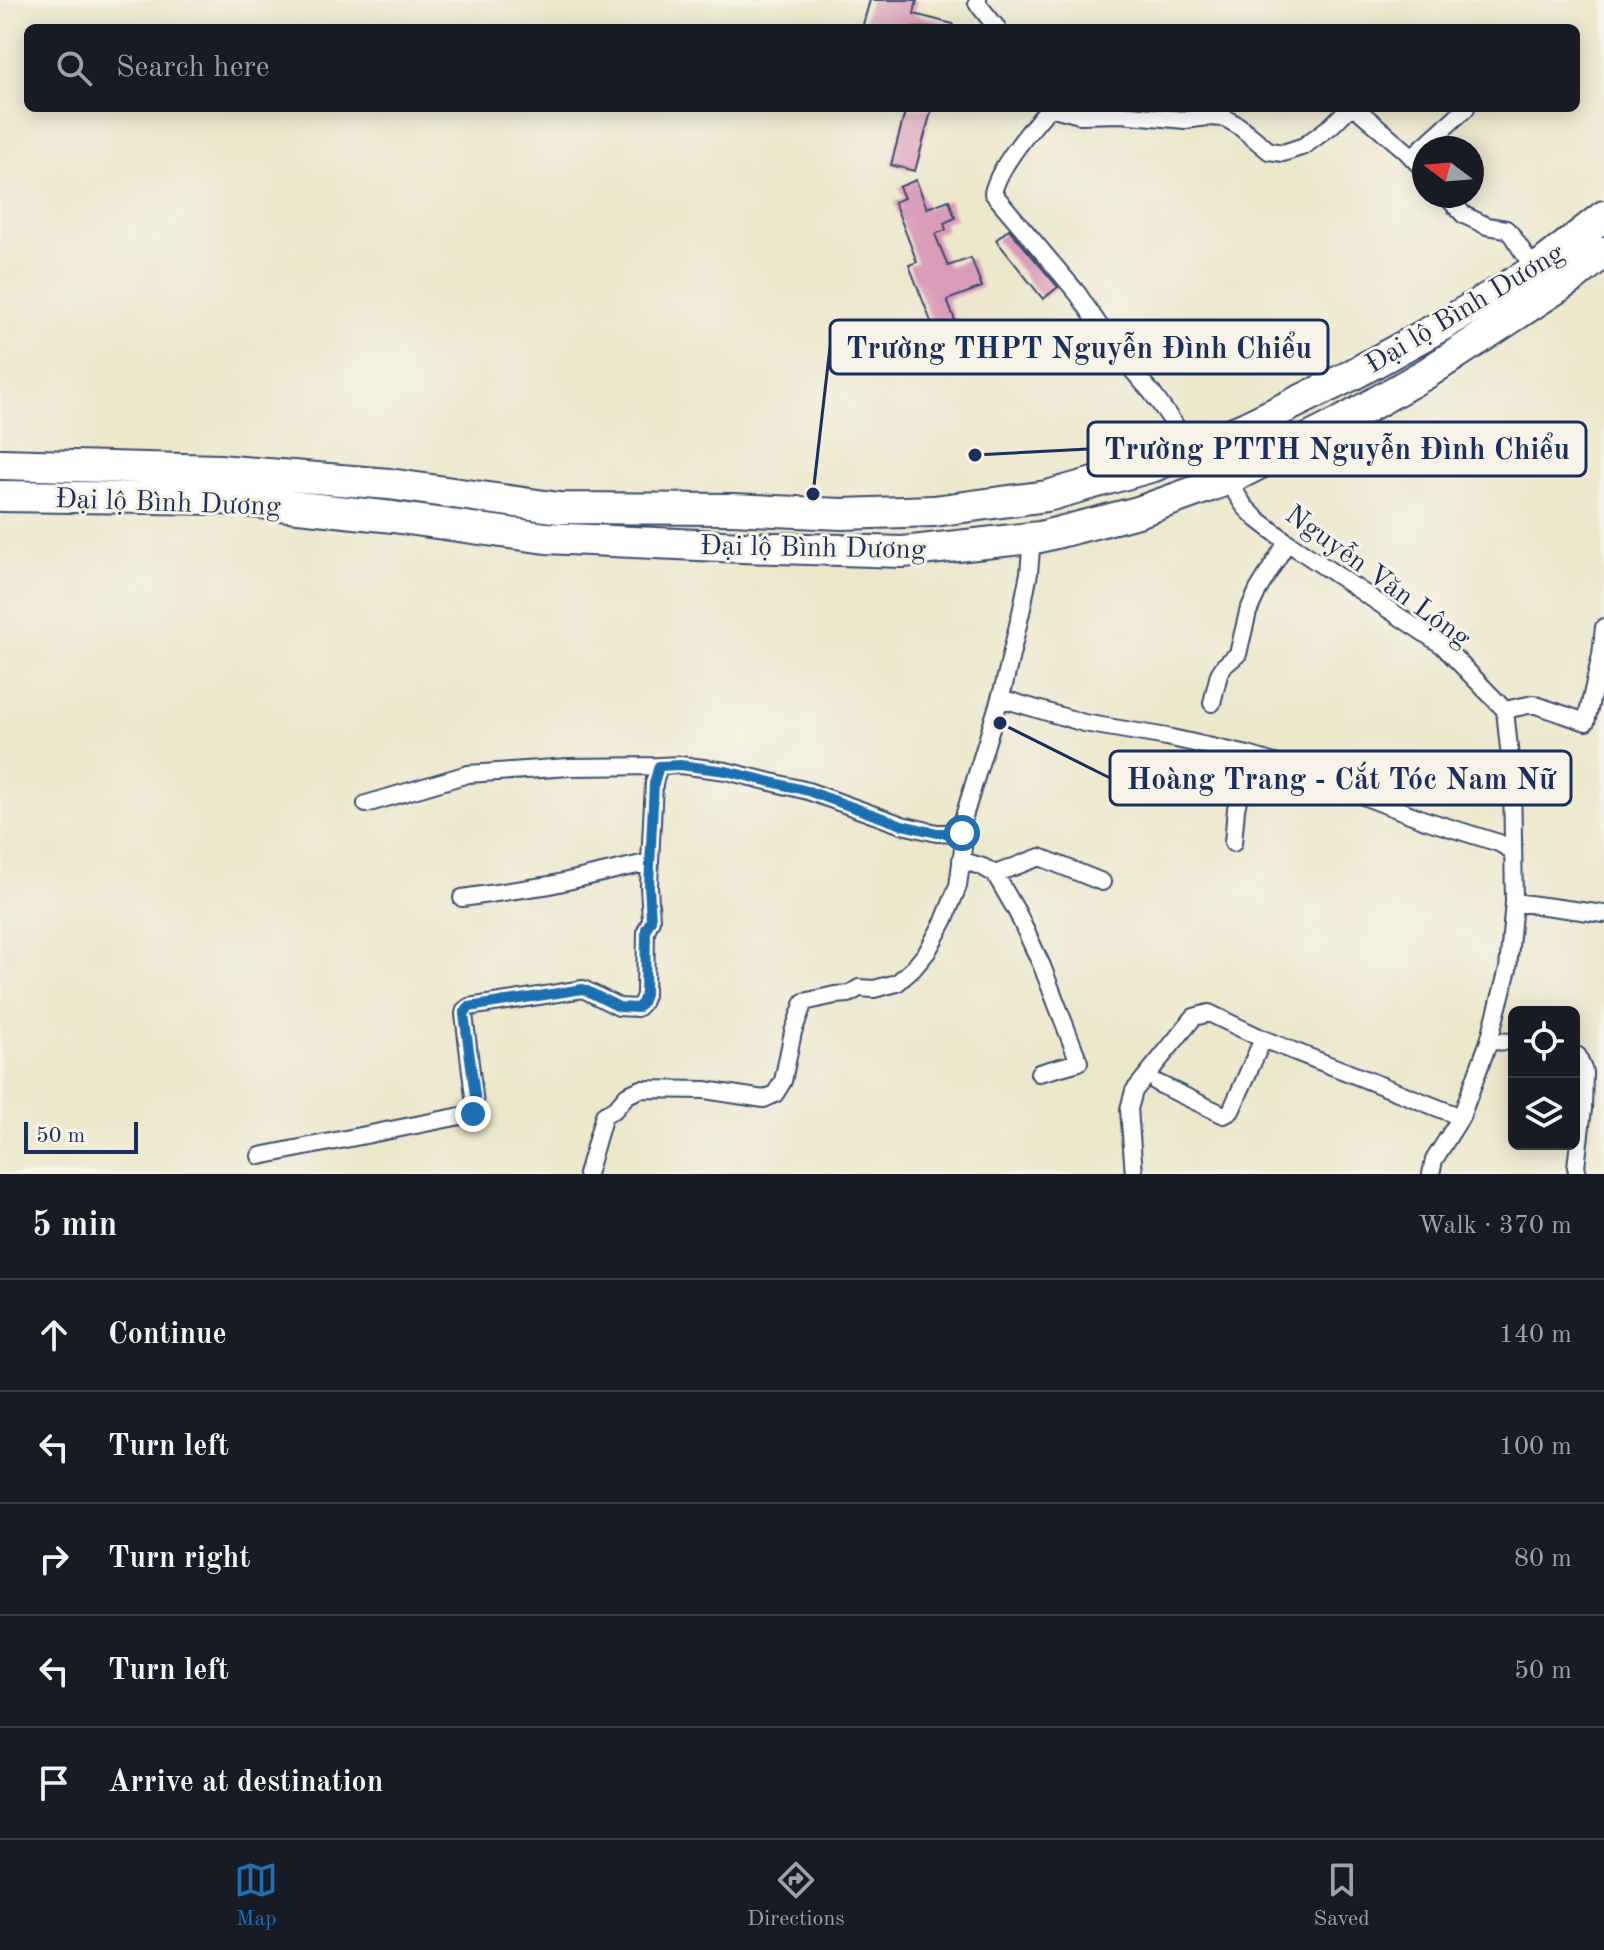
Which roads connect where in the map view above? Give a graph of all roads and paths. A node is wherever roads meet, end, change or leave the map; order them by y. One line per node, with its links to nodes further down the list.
1 (978, 0): 2 (street)
2 (994, 24)
3 (1047, 112): 14 (street)
4 (1068, 112): 5 (street)
5 (1345, 112)
6 (1360, 112): 9 (street)
7 (1463, 112): 8 (street)
8 (1442, 136)
9 (1412, 159)
10 (1457, 208): 13 (street)
11 (1604, 216): 13 (highway, Đại lộ Bình Dương)
12 (1604, 252): 16 (highway, Đại lộ Bình Dương)
13 (1535, 270): 14 (highway, Đại lộ Bình Dương)
14 (1202, 446): 15 (highway, Đại lộ Bình Dương); 16 (highway)
15 (0, 464)
16 (1227, 480): 18 (highway, Đại lộ Bình Dương); 19 (street, Nguyễn Văn Lộng)
17 (0, 496): 18 (highway, Đại lộ Bình Dương)
18 (1032, 538): 22 (street)
19 (1287, 542): 23 (street); 24 (street, Nguyễn Văn Lộng)
20 (1604, 627): 21 (street)
21 (1603, 655): 24 (street)
22 (1000, 698): 25 (street); 28 (street)
23 (1212, 703)
24 (1505, 710): 30 (street)
25 (1248, 755): 29 (street); 30 (street)
26 (659, 766): 27 (street); 28 (street); 32 (street)
27 (366, 804)
28 (962, 833): 31 (street)
29 (1233, 843)
30 (1513, 851): 36 (street)
31 (961, 860): 33 (street); 46 (street)
32 (650, 862): 35 (street); 45 (street)
33 (995, 874): 34 (street); 42 (street)
34 (1102, 882)
35 (462, 898)
36 (1514, 902): 37 (street); 39 (street)
37 (1604, 914)
38 (1263, 1039): 43 (street); 44 (street); 47 (street)
39 (1489, 1041): 40 (street); 44 (street)
40 (1508, 1042)
41 (1580, 1061): 49 (street)
42 (1039, 1073)
43 (1157, 1083)
44 (1461, 1117): 48 (street)
45 (260, 1156)
46 (587, 1174)
47 (1134, 1174)
48 (1431, 1174)
49 (1578, 1174)

